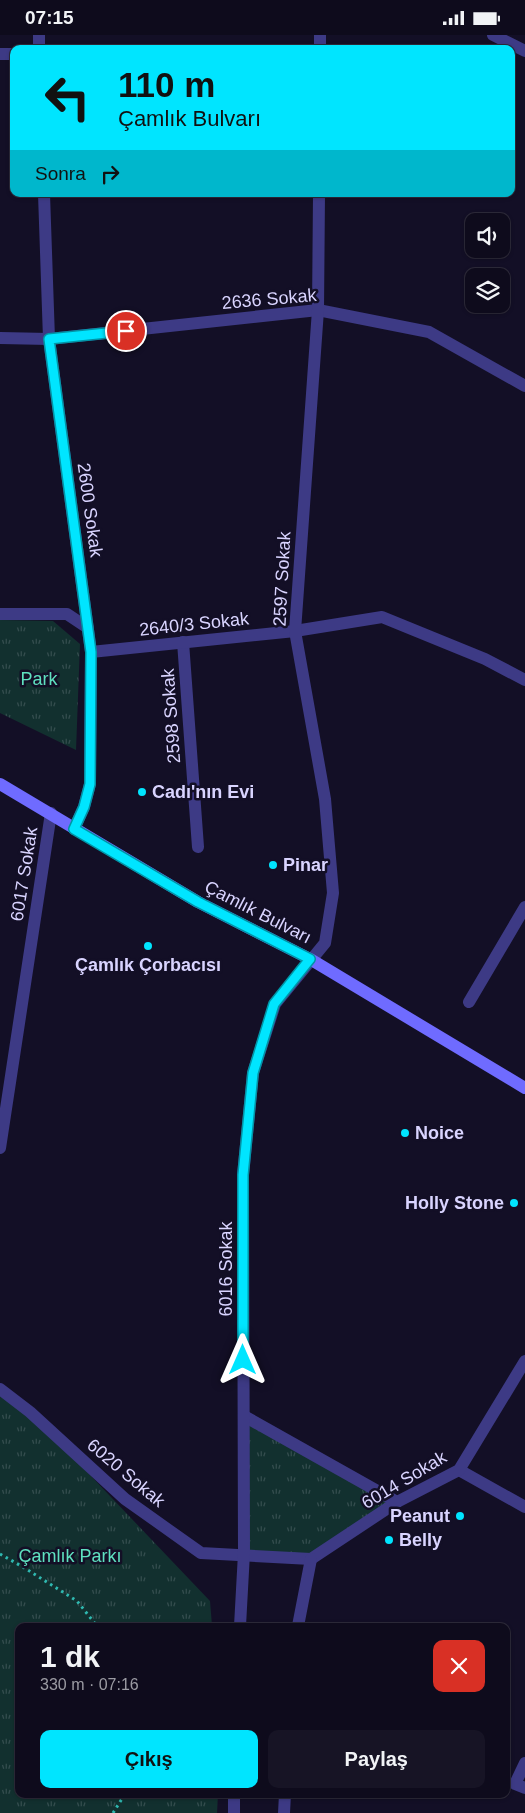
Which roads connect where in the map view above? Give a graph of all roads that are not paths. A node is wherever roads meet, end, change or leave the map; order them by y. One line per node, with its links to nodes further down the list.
1 (493, 35): 2 (street)
2 (513, 45)
3 (44, 197): 7 (street, 2600 Sokak)
4 (319, 197): 5 (street, 2597 Sokak)
5 (318, 311): 7 (street, 2636 Sokak); 8 (street, 2636 Sokak); 11 (street, 2597 Sokak)
6 (0, 338): 7 (street, 2636 Sokak)
7 (49, 339): 10 (street, 2600 Sokak)
8 (525, 386)
9 (0, 613): 10 (street)
10 (88, 628): 13 (street, 2600 Sokak)
11 (295, 631): 12 (street, 2640/3 Sokak); 14 (street, 2640/3 Sokak); 20 (street, 2597 Sokak)
12 (184, 642): 13 (street, 2640/3 Sokak); 18 (street, 2598 Sokak)
13 (91, 652): 17 (street, 2600 Sokak)
14 (525, 680)
15 (0, 784): 16 (street, Çamlık Bulvarı)
16 (51, 813): 17 (street, Çamlık Bulvarı); 23 (street, 6017 Sokak)
17 (74, 829): 20 (street, Çamlık Bulvarı)
18 (198, 847)
19 (525, 907): 21 (street)
20 (310, 959): 22 (street, Çamlık Bulvarı); 26 (street, 6016 Sokak)
21 (469, 1001)
22 (525, 1088)
23 (0, 1148)
24 (525, 1361): 27 (street, 6014 Sokak)
25 (0, 1389): 30 (street, 6020 Sokak)
26 (244, 1416): 28 (street); 30 (street, 6016 Sokak)
27 (459, 1470): 28 (street, 6014 Sokak); 29 (street)
28 (397, 1502): 31 (street, 6014 Sokak)
29 (525, 1507)
30 (244, 1553): 31 (street, 6020 Sokak); 32 (street, 6016 Sokak)
31 (312, 1559): 33 (street)
32 (240, 1623)
33 (299, 1623)
34 (525, 1763): 35 (street)
35 (525, 1788)
36 (234, 1798): 38 (street)
37 (285, 1798): 39 (street)
38 (234, 1813)
39 (284, 1813)

